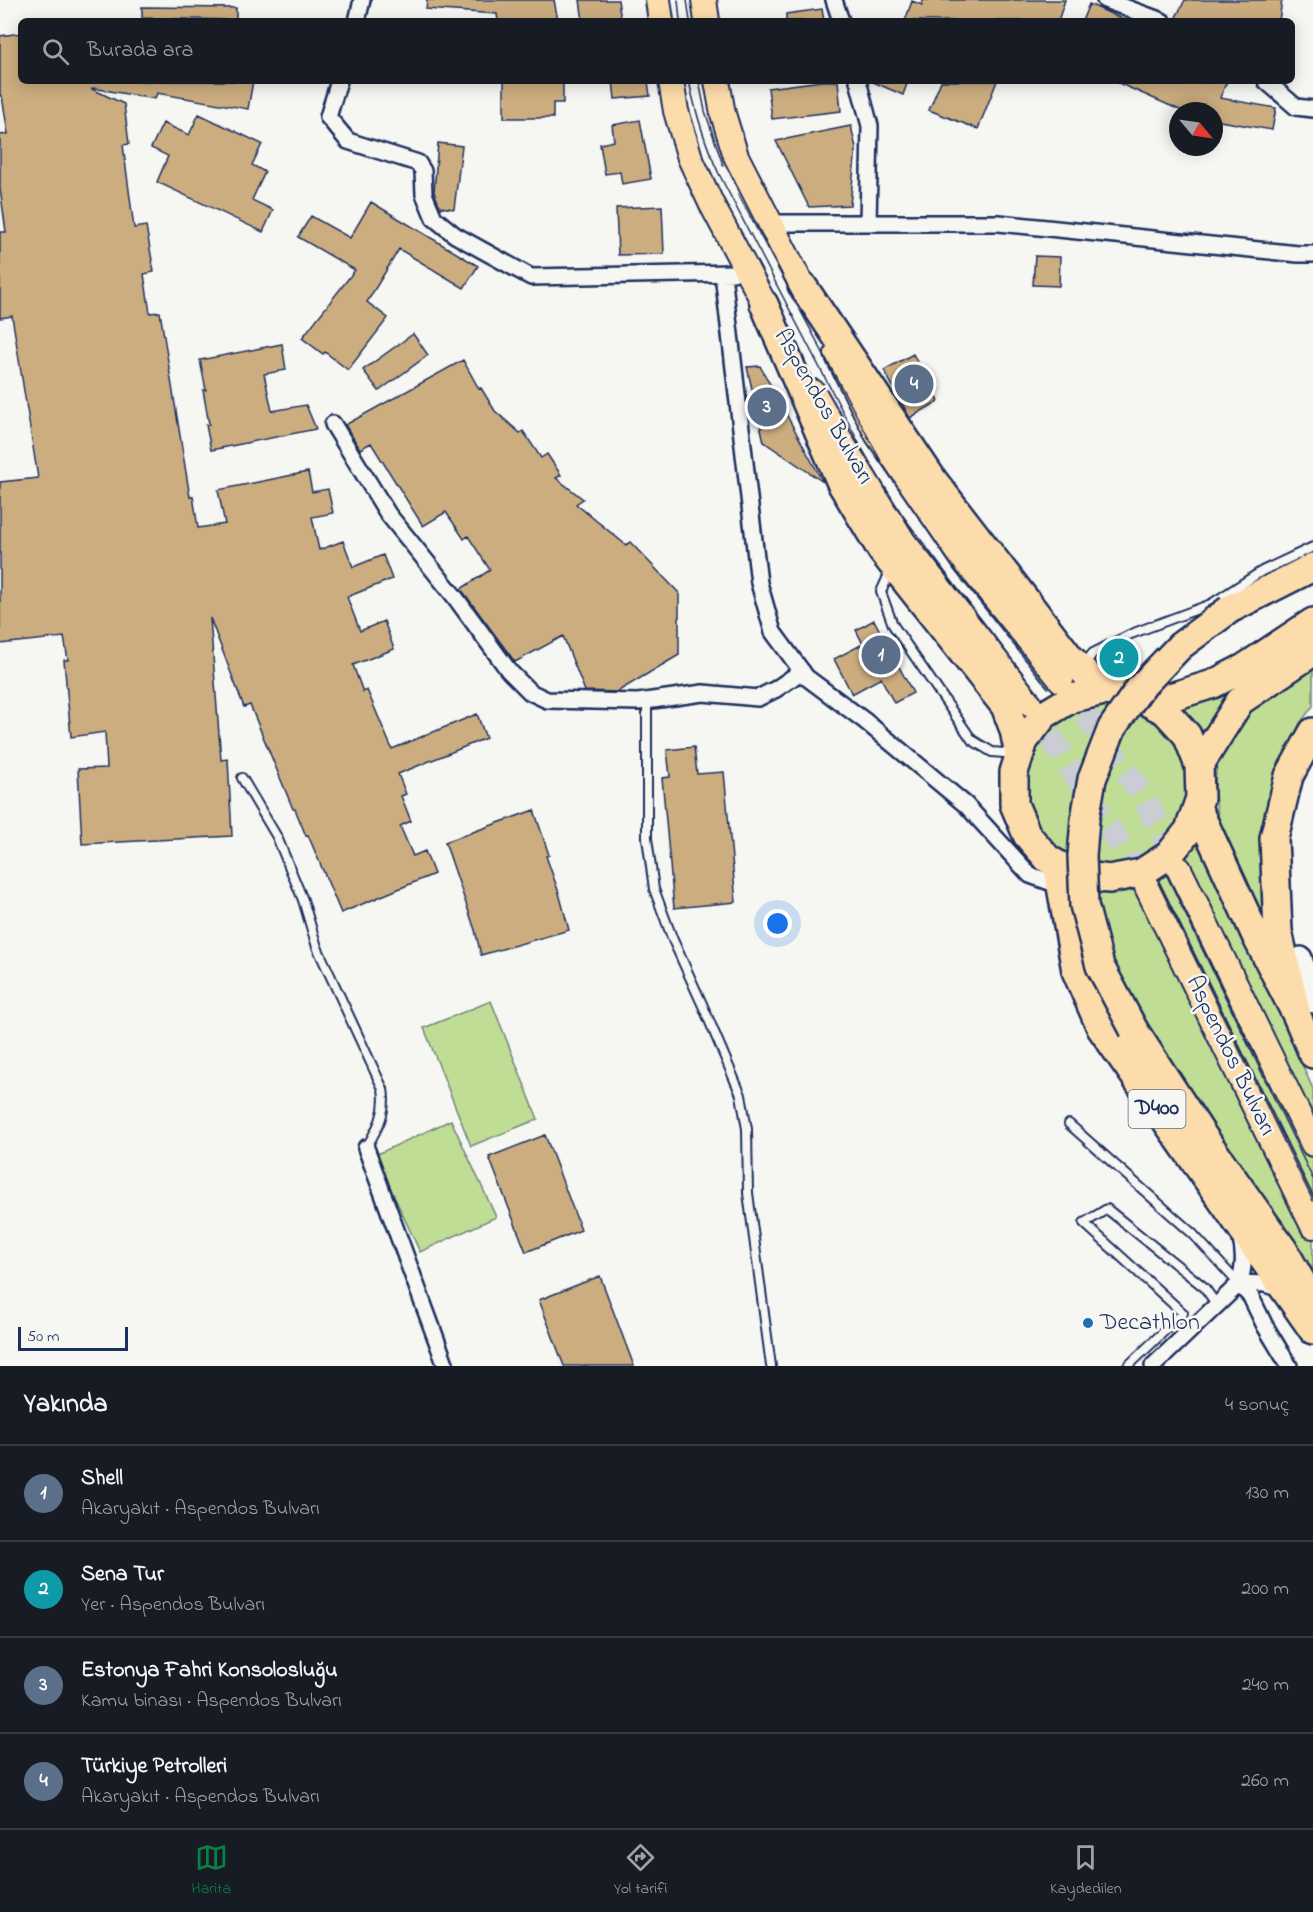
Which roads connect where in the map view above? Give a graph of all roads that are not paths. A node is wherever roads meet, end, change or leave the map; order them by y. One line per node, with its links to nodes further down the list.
1 (363, 0): 6 (street)
2 (658, 0): 7 (main road)
3 (704, 0): 8 (main road)
4 (834, 0): 9 (street)
5 (1105, 0): 10 (street)
6 (358, 18)
7 (661, 18)
8 (707, 18)
9 (840, 18)
10 (1154, 18)
11 (338, 84): 21 (street)
12 (672, 84): 20 (main road, Aspendos Bulvarı)
13 (718, 84): 17 (main road)
14 (859, 84): 18 (street)
15 (1269, 84): 16 (street)
16 (1313, 109)
17 (771, 223): 18 (street); 22 (main road)
18 (868, 223): 19 (street)
19 (1313, 254)
20 (748, 273): 21 (street); 23 (main road, Aspendos Bulvarı)
21 (723, 274): 30 (street)
22 (802, 285): 31 (highway)
23 (764, 304): 26 (highway); 35 (main road, Aspendos Bulvarı)
24 (333, 424): 33 (street)
25 (1313, 547): 31 (lane)
26 (893, 565): 37 (highway); 37 (lane)
27 (1313, 567): 54 (highway, bridge)
28 (1313, 622): 34 (highway)
29 (1313, 652): 38 (highway)
30 (802, 671): 33 (street); 42 (street)
31 (1071, 674): 32 (highway)
32 (1104, 691): 34 (highway); 37 (highway)
33 (647, 701): 58 (lane)
34 (1151, 703): 38 (highway)
35 (1029, 704)
36 (1313, 732): 45 (highway)
37 (1019, 755): 42 (highway)
38 (1199, 766): 40 (highway)
39 (242, 778): 49 (lane)
40 (1197, 807): 42 (highway); 45 (highway)
41 (1179, 869): 48 (main road, Aspendos Bulvarı)
42 (1059, 875): 50 (highway, D400)
43 (1147, 887): 51 (main road, Aspendos Bulvarı)
44 (1307, 958): 45 (street)
45 (1305, 1009): 46 (highway)
46 (1313, 1054)
47 (1069, 1124): 52 (lane)
48 (1313, 1144)
49 (366, 1148): 57 (street)
50 (1236, 1222): 52 (street); 53 (highway, D400)
51 (1313, 1226)
52 (1240, 1283): 53 (street); 55 (street); 61 (street)
53 (1285, 1290): 56 (highway, D400)
54 (1313, 1302)
55 (1217, 1305): 59 (lane); 60 (street)
56 (1313, 1330)
57 (446, 1366)
58 (771, 1366)
59 (1128, 1366)
60 (1154, 1366)
61 (1289, 1366)

